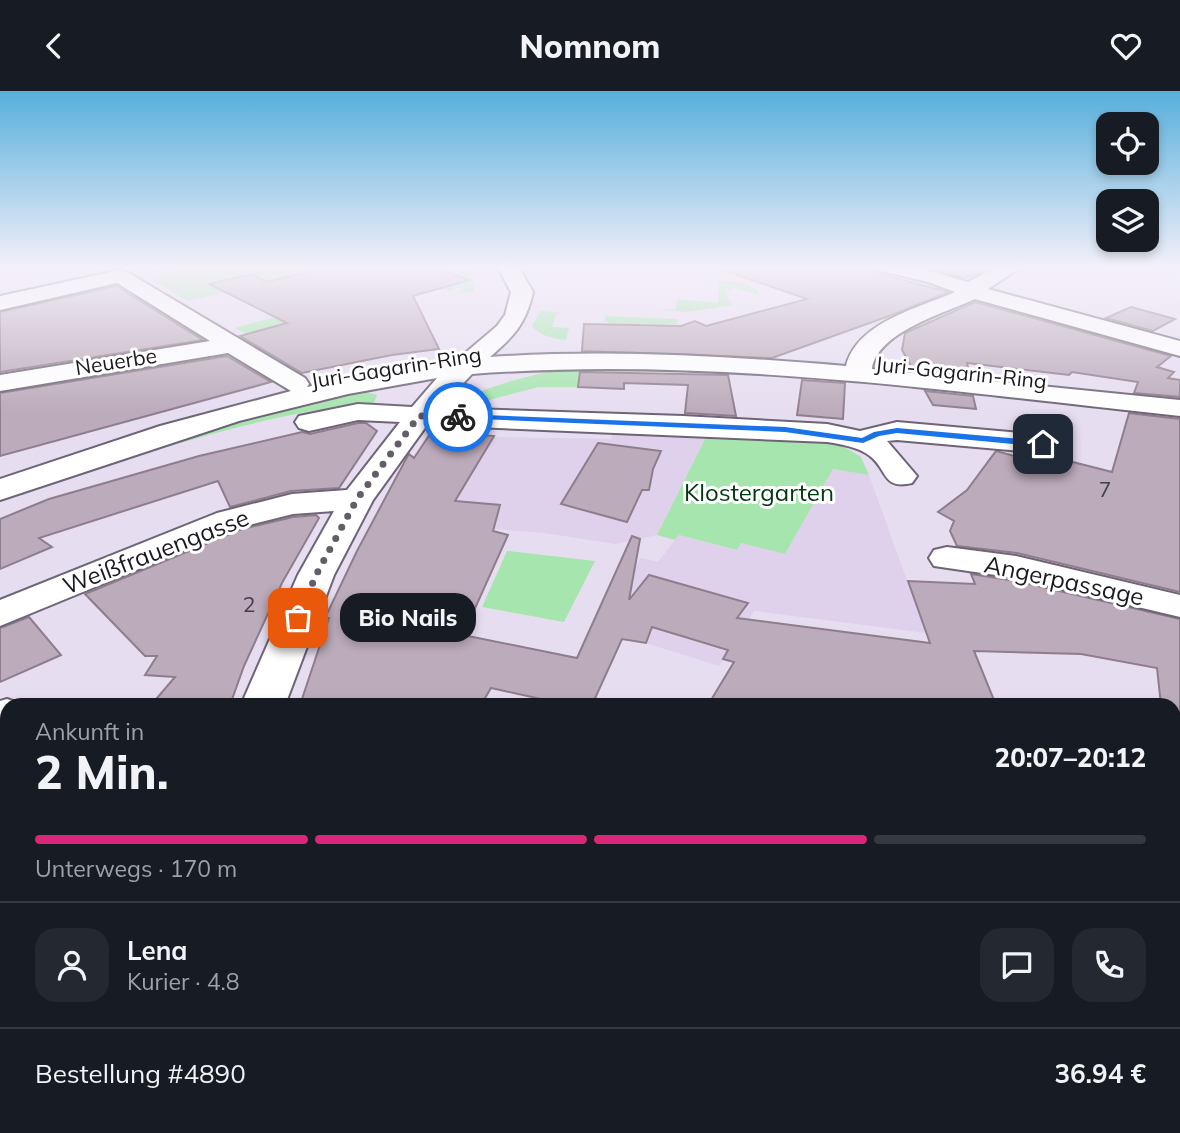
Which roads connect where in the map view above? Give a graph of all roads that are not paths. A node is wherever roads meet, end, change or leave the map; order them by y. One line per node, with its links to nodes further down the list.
1 (183, 315): 7 (street)
2 (485, 315): 10 (street)
3 (516, 315): 6 (street)
4 (927, 315): 11 (street)
5 (1058, 315): 9 (street)
6 (509, 326): 8 (street); 10 (street)
7 (232, 345): 12 (street, Neuerbe); 13 (street)
8 (552, 349): 10 (street, Juri-Gagarin-Ring); 11 (street, Juri-Gagarin-Ring)
9 (1180, 349)
10 (470, 358): 11 (street, Juri-Gagarin-Ring); 13 (street, Juri-Gagarin-Ring); 14 (street, Juri-Gagarin-Ring); 17 (street)
11 (859, 369): 15 (street, Juri-Gagarin-Ring); 16 (street, Juri-Gagarin-Ring)
12 (0, 383)
13 (296, 384): 20 (street, Juri-Gagarin-Ring)
14 (343, 388): 17 (street, Juri-Gagarin-Ring); 22 (street, Juri-Gagarin-Ring)
15 (1180, 397)
16 (1180, 408)
17 (419, 416): 19 (street); 23 (street); 24 (street, Juri-Gagarin-Ring)
18 (1029, 436): 19 (street)
19 (863, 440): 21 (street)
20 (0, 469)
21 (901, 476)
22 (0, 490)
23 (357, 499): 27 (street, Weißfrauengasse); 28 (street)
24 (0, 506)
25 (947, 558): 26 (street, Angerpassage)
26 (1180, 606)
27 (0, 614)
28 (266, 698)

